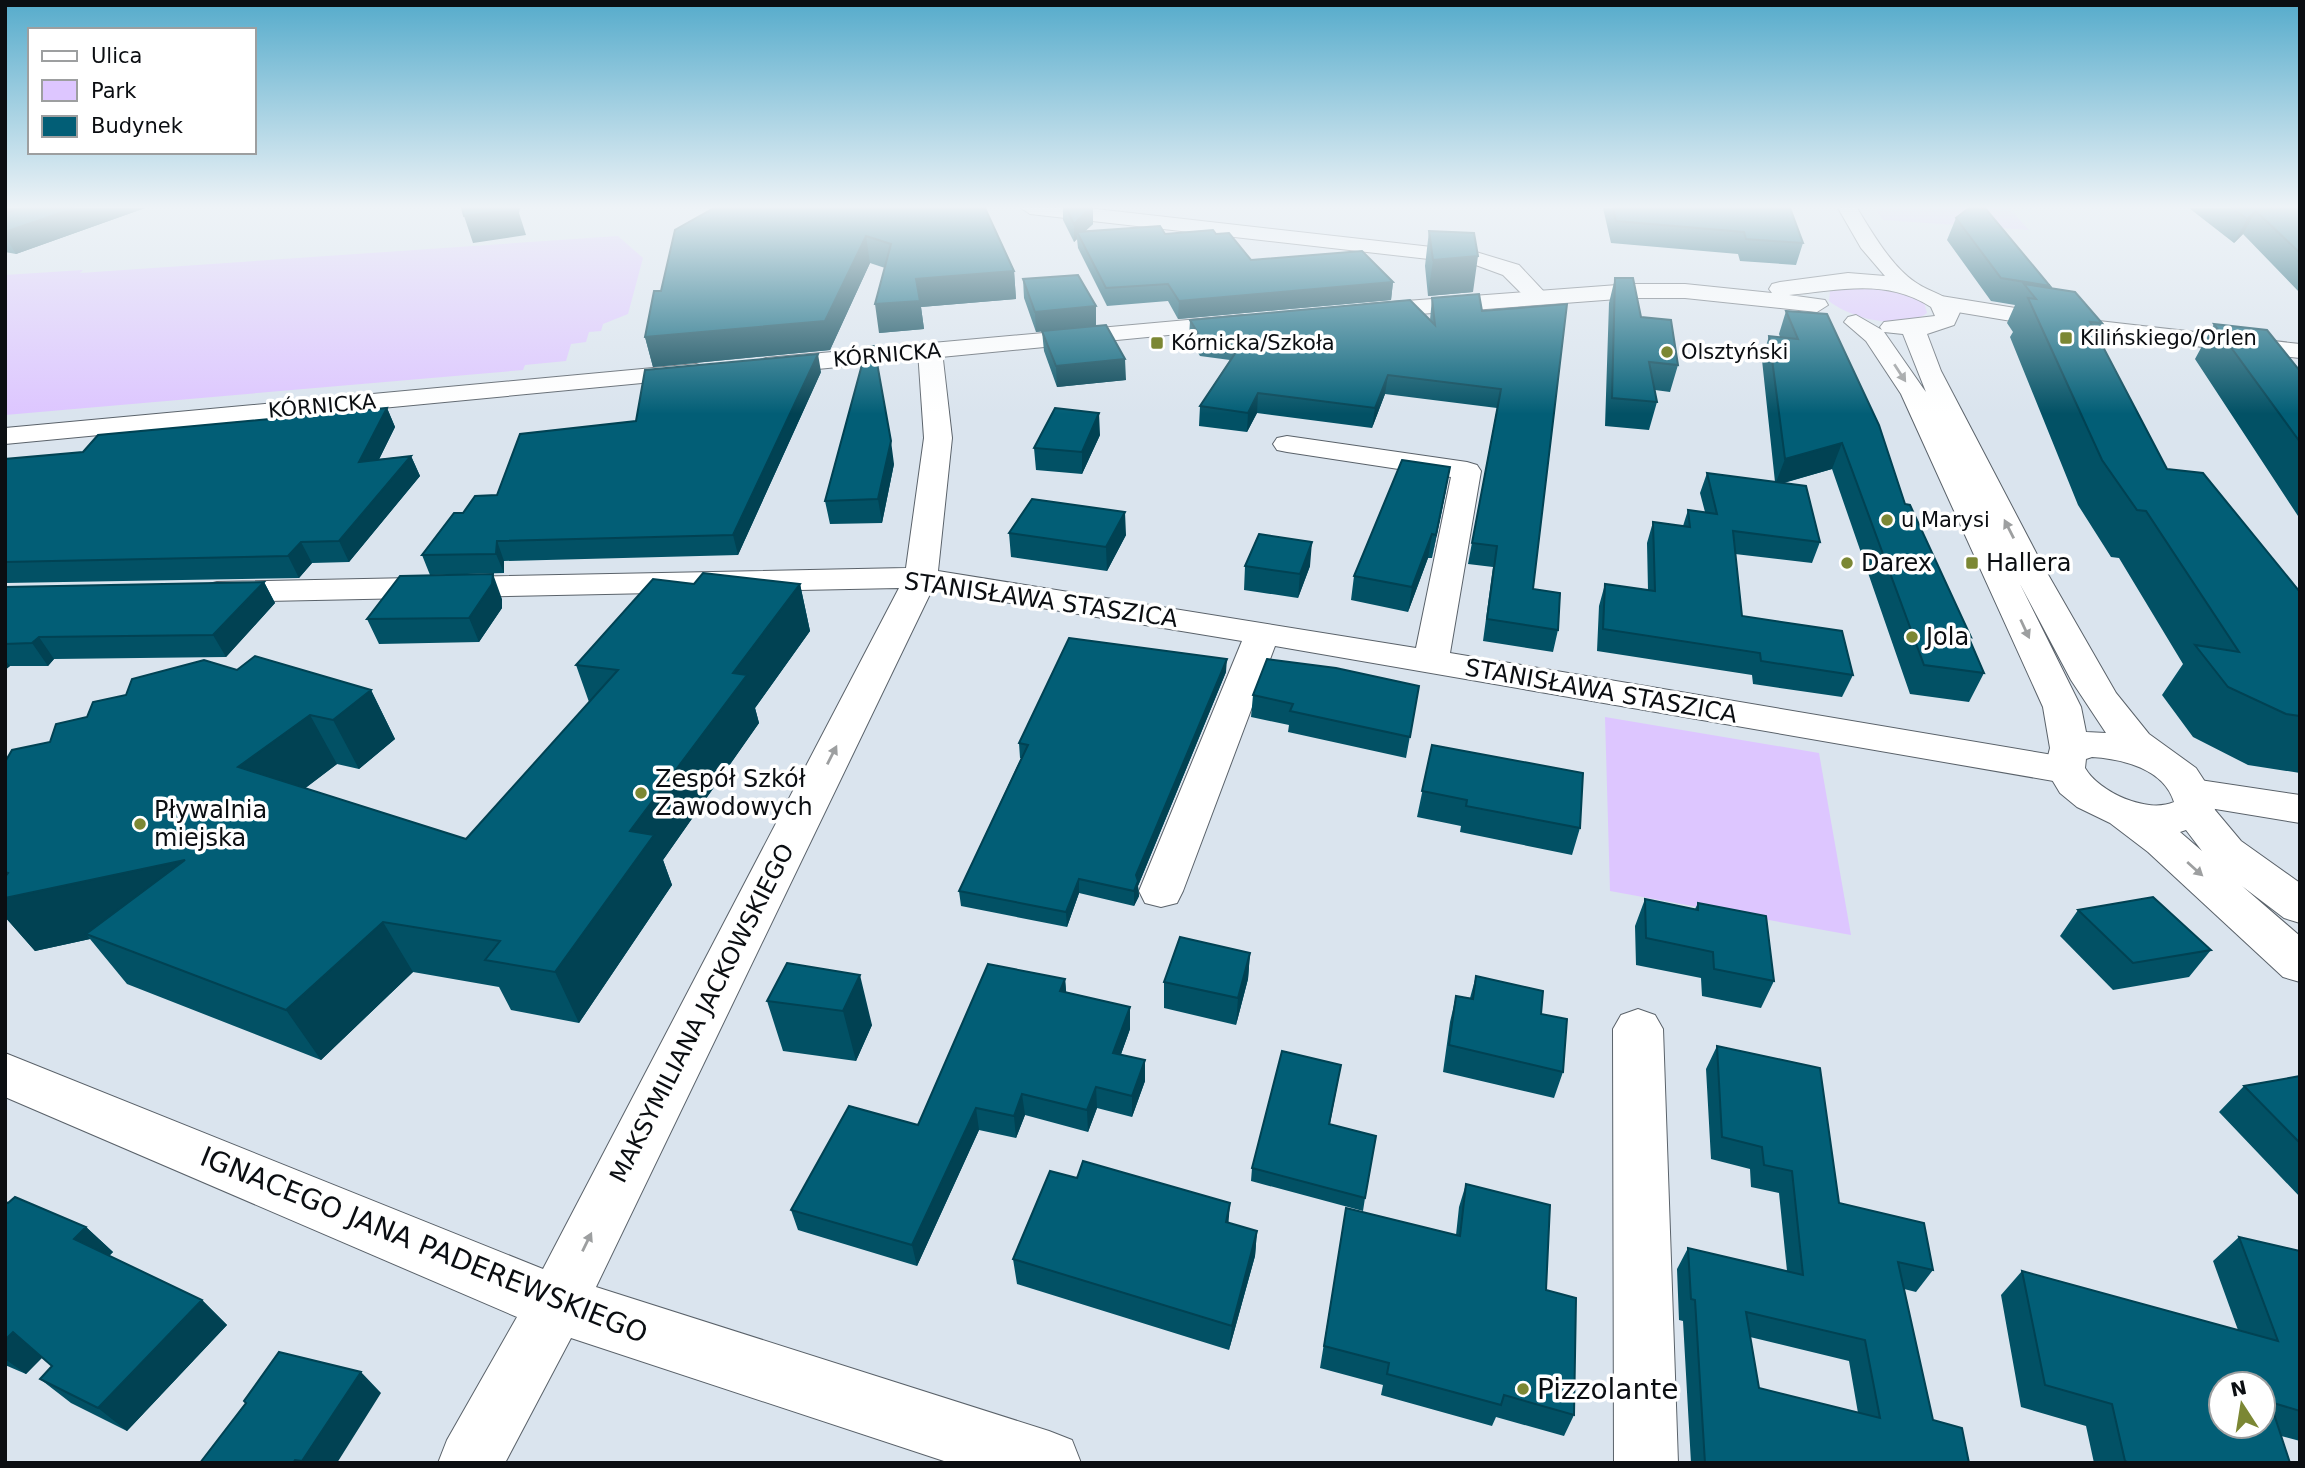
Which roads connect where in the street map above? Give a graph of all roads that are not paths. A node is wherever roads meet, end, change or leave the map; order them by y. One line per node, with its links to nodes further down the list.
1 (1518, 277): 7 (street)
2 (1853, 277): 4 (street)
3 (1898, 277): 5 (street)
4 (1850, 280): 5 (street); 6 (street)
5 (1908, 288): 8 (street)
6 (1817, 295): 7 (street); 11 (street)
7 (1537, 296): 9 (street)
8 (1943, 311): 12 (street); 14 (street)
9 (1340, 313)
10 (1272, 320): 13 (street, KÓRNICKA)
11 (1856, 322): 12 (street); 22 (street, one-way to 22)
12 (1918, 328): 21 (street, one-way to 12)
13 (930, 351): 15 (street, KÓRNICKA); 17 (street, MAKSYMILIANA JACKOWSKIEGO)
14 (2300, 351)
15 (5, 436)
16 (1287, 444): 20 (street)
17 (921, 578): 18 (street, STANISŁAWA STASZICA); 19 (street, STANISŁAWA STASZICA); 31 (street, MAKSYMILIANA JACKOWSKIEGO, one-way to 17)
18 (186, 592)
19 (1262, 634): 20 (street, STANISŁAWA STASZICA); 26 (street)
20 (1430, 661): 22 (street, STANISŁAWA STASZICA)
21 (2151, 757): 22 (street, STANISŁAWA STASZICA); 23 (street)
22 (2067, 760): 25 (street)
23 (2193, 802): 24 (street); 25 (street); 27 (street)
24 (2300, 809)
25 (2122, 812): 28 (street, one-way to 28)
26 (1161, 891)
27 (2300, 906)
28 (2300, 964)
29 (1637, 1029): 34 (street)
30 (5, 1074): 31 (street, IGNACEGO JANA PADEREWSKIEGO)
31 (557, 1304): 32 (street, MAKSYMILIANA JACKOWSKIEGO); 33 (street, IGNACEGO JANA PADEREWSKIEGO)
32 (470, 1463)
33 (1049, 1463)
34 (1646, 1463)

